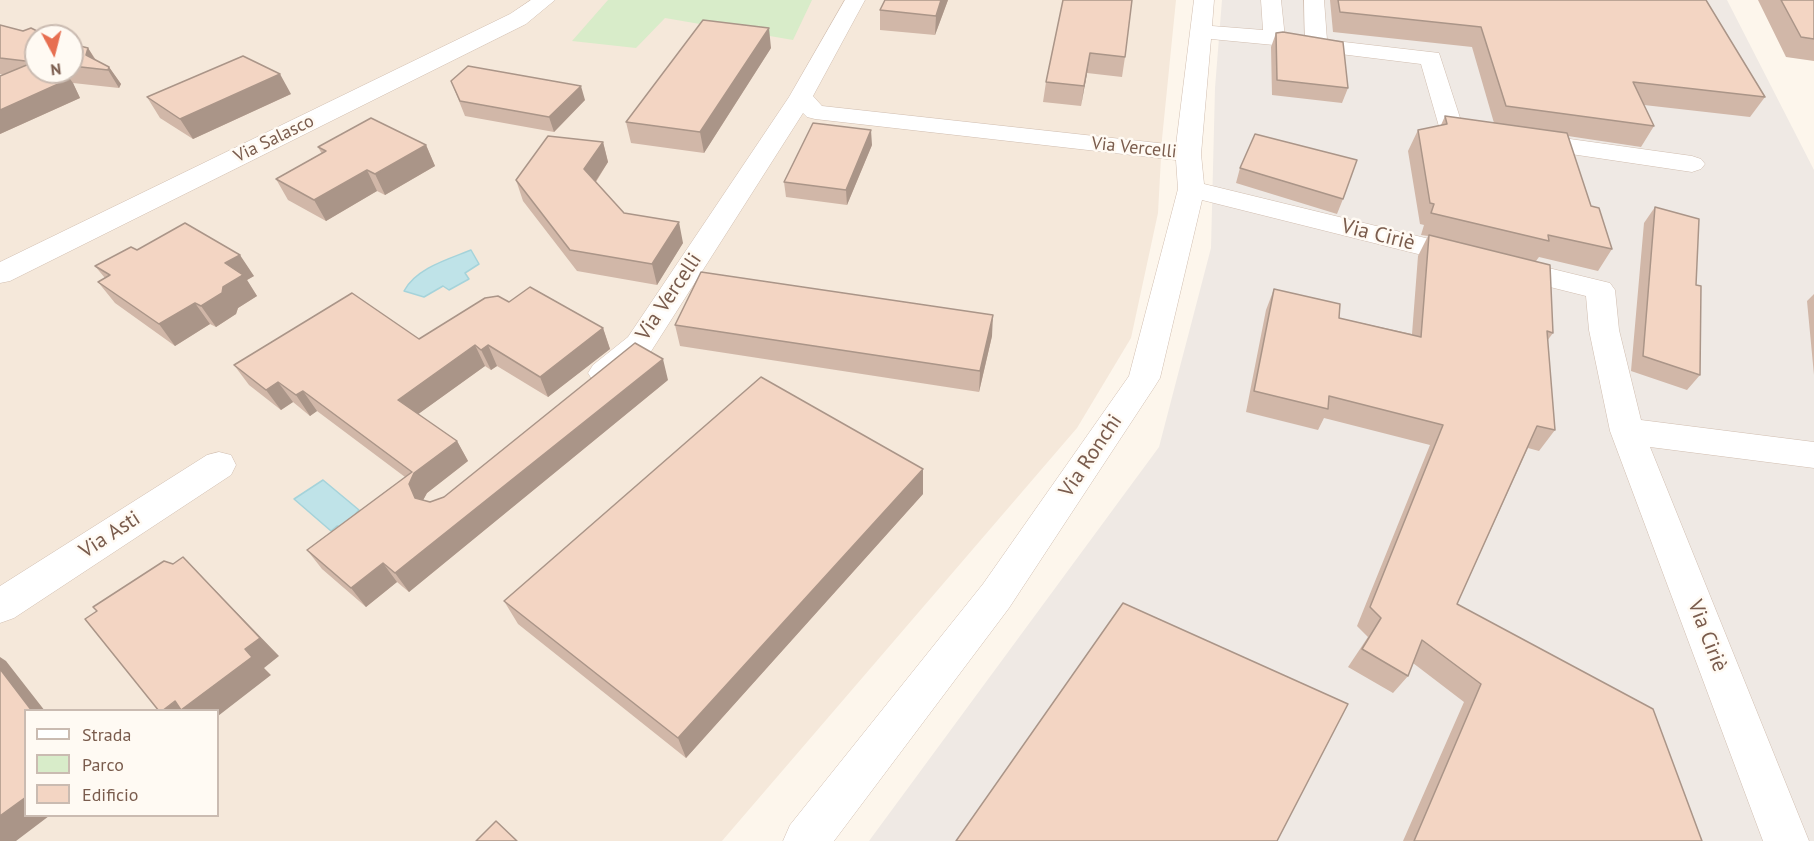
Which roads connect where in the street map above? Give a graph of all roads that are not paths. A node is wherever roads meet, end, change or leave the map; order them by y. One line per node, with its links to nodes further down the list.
1 (545, 0): 10 (street, Via Salasco)
2 (855, 0): 6 (street, Via Vercelli)
3 (1271, 0): 5 (street)
4 (1314, 0): 8 (street)
5 (1202, 16): 7 (street, Via Ronchi)
6 (801, 97): 7 (street, Via Vercelli); 11 (street, Via Vercelli)
7 (1188, 154): 9 (street, Via Ronchi)
8 (1692, 164)
9 (1191, 189): 12 (street, Via Ciriè); 16 (street, Via Ronchi)
10 (0, 274)
11 (585, 389)
12 (1627, 431): 13 (street); 17 (street, Via Ciriè)
13 (1814, 455)
14 (219, 465): 15 (street, Via Asti)
15 (0, 606)
16 (806, 841)
17 (1786, 841)

